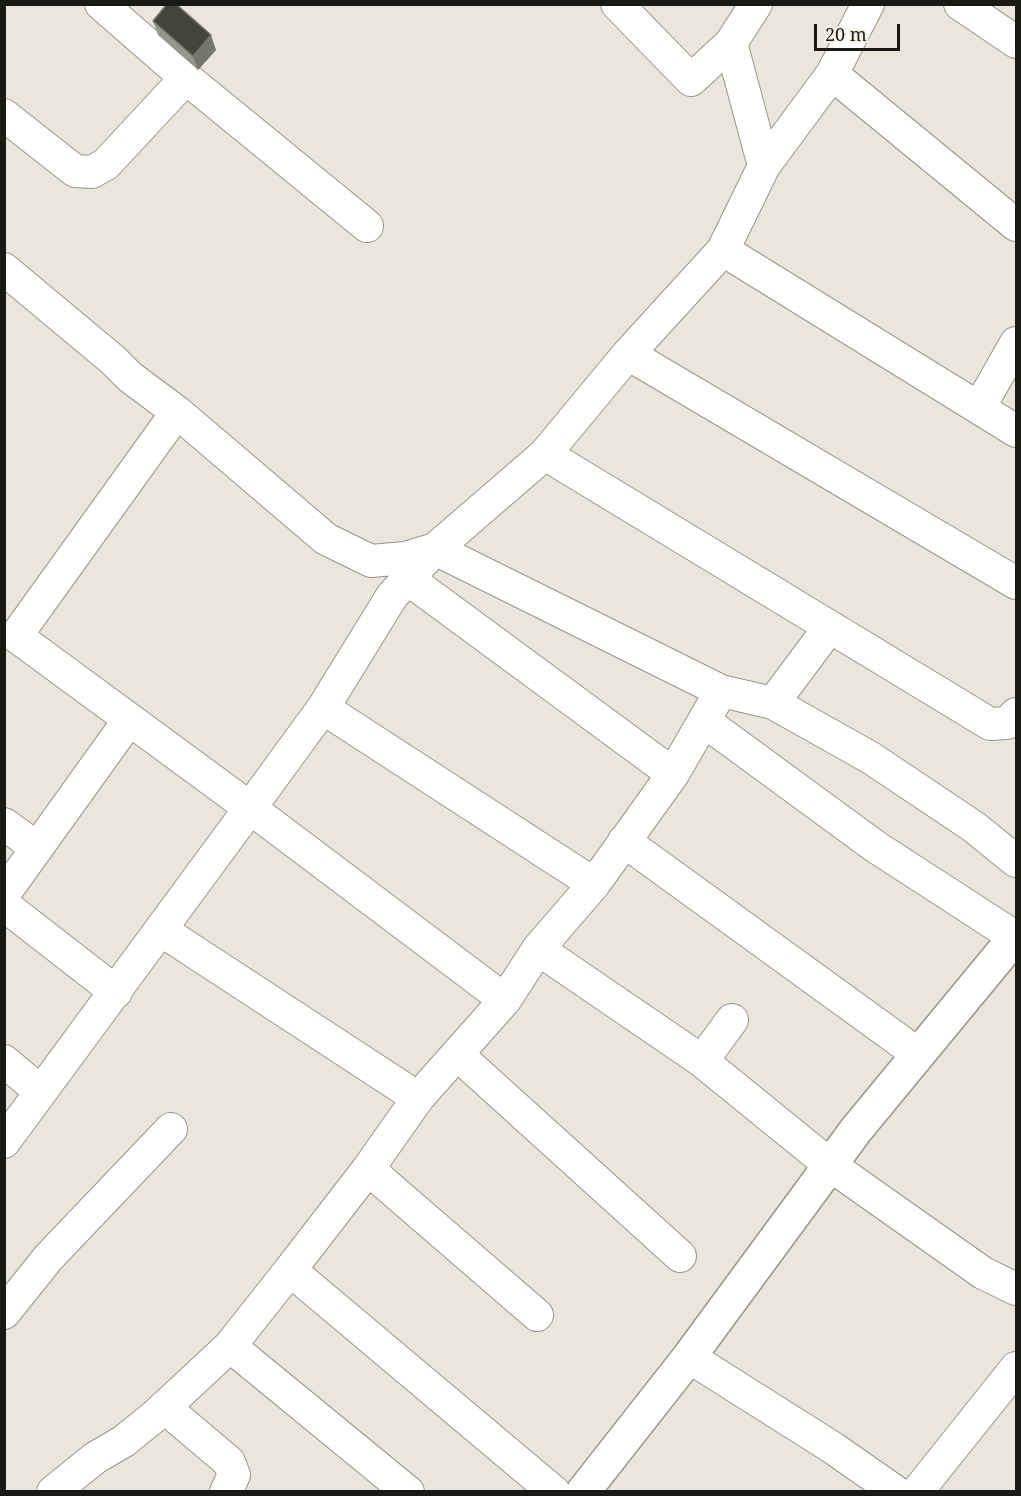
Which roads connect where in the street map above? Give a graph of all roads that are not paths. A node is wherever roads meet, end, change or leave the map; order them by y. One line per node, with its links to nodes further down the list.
1 (101, 4): 9 (street)
2 (617, 4): 7 (street)
3 (756, 4): 7 (street)
4 (868, 4): 8 (street)
5 (960, 4): 6 (street)
6 (1017, 42)
7 (731, 43): 11 (street)
8 (832, 74): 11 (street); 12 (street)
9 (186, 78): 10 (street); 13 (street)
10 (4, 115)
11 (764, 166): 14 (street)
12 (1017, 225)
13 (367, 226)
14 (723, 250): 17 (street); 18 (street)
15 (4, 269): 19 (street)
16 (1017, 343): 18 (street)
17 (628, 354): 21 (street); 24 (street)
18 (979, 408): 20 (street)
19 (177, 412): 23 (street); 27 (street)
20 (1017, 431)
21 (544, 454): 22 (street); 26 (street)
22 (435, 549): 23 (street); 25 (street); 28 (street)
23 (371, 561): 25 (street)
24 (1017, 582)
25 (400, 587): 30 (street); 34 (street)
26 (829, 628): 29 (street); 31 (street)
27 (10, 631): 32 (street)
28 (721, 691): 29 (street); 33 (street)
29 (773, 703): 39 (street)
30 (323, 708): 35 (street); 40 (street)
31 (1017, 714)
32 (129, 720): 35 (street); 38 (street)
33 (704, 721): 34 (street); 44 (street)
34 (673, 774): 37 (street)
35 (250, 808): 43 (street); 47 (street)
36 (4, 824): 38 (street)
37 (624, 841): 40 (street); 49 (street)
38 (37, 848): 41 (street)
39 (1017, 861)
40 (594, 884): 45 (street)
41 (4, 894)
42 (4, 905): 46 (street)
43 (161, 930): 46 (street); 54 (street)
44 (1016, 936): 49 (street)
45 (538, 949): 47 (street); 52 (street)
46 (116, 992): 53 (street)
47 (506, 1000): 50 (street)
48 (732, 1020): 52 (street)
49 (918, 1054): 57 (street)
50 (458, 1055): 54 (street); 59 (street)
51 (4, 1061): 53 (street)
52 (702, 1061): 57 (street)
53 (41, 1092): 56 (street)
54 (418, 1098): 58 (street)
55 (171, 1128): 62 (street)
56 (4, 1142)
57 (830, 1165): 61 (street); 65 (street)
58 (368, 1169): 60 (street); 63 (street)
59 (680, 1256)
60 (290, 1270): 64 (street); 71 (street)
61 (1017, 1289)
62 (4, 1313)
63 (537, 1315)
64 (230, 1346): 67 (street); 70 (street)
65 (689, 1357): 72 (street); 73 (street)
66 (1017, 1368): 74 (street)
67 (164, 1407): 68 (street); 69 (street)
68 (53, 1491)
69 (226, 1491)
70 (408, 1491)
71 (554, 1491)
72 (583, 1491)
73 (896, 1491)
74 (916, 1491)

